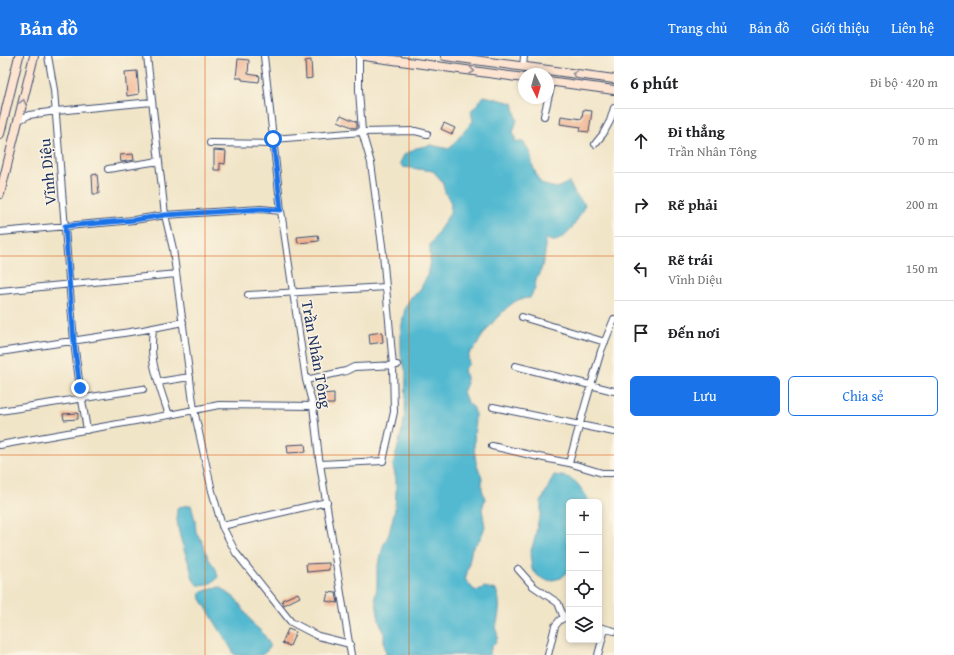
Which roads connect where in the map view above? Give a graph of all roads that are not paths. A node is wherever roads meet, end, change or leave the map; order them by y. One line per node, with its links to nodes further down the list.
1 (20, 56): 22 (main road)
2 (34, 56): 21 (main road, one-way to 2)
3 (48, 56): 19 (street, Vĩnh Diệu)
4 (147, 56): 16 (street)
5 (264, 56): 26 (street, Trần Nhân Tông)
6 (359, 56): 23 (street)
7 (364, 56): 10 (main road)
8 (445, 56): 11 (main road)
9 (524, 56): 11 (street)
10 (422, 60): 12 (main road, one-way to 12)
11 (523, 67): 13 (main road, one-way to 11)
12 (518, 77)
13 (614, 79)
14 (554, 82): 15 (main road)
15 (614, 90)
16 (152, 102): 19 (street); 29 (street)
17 (546, 104): 20 (street)
18 (614, 108): 28 (street)
19 (56, 111): 21 (street); 34 (street, Vĩnh Diệu)
20 (544, 116)
21 (19, 120): 31 (main road)
22 (1, 121): 24 (main road)
23 (362, 132): 25 (street); 26 (street); 38 (street)
24 (0, 134)
25 (427, 134)
26 (273, 142): 27 (street); 32 (street, Trần Nhân Tông)
27 (210, 143)
28 (595, 144)
29 (159, 161): 30 (street); 33 (street)
30 (108, 169)
31 (0, 194)
32 (281, 210): 33 (street); 40 (street, Trần Nhân Tông)
33 (165, 215): 34 (street); 36 (street)
34 (65, 226): 35 (street); 37 (street, Vĩnh Diệu)
35 (0, 232)
36 (176, 274): 37 (street); 44 (street)
37 (69, 284): 39 (street); 46 (street, Vĩnh Diệu)
38 (386, 287): 40 (street); 49 (street)
39 (0, 291)
40 (293, 292): 41 (street); 52 (street, Trần Nhân Tông)
41 (248, 295)
42 (522, 317): 47 (street)
43 (614, 319): 47 (street)
44 (183, 322): 45 (street); 51 (street)
45 (152, 328): 46 (street); 53 (street)
46 (74, 342): 48 (street); 57 (street, Vĩnh Diệu)
47 (605, 342): 54 (street)
48 (0, 352)
49 (396, 365): 52 (street); 69 (street)
50 (515, 366): 54 (street)
51 (190, 377): 53 (street); 60 (street)
52 (306, 380): 58 (street, Trần Nhân Tông)
53 (158, 382): 62 (street)
54 (591, 386): 56 (street); 63 (street)
55 (143, 389): 57 (street)
56 (614, 392)
57 (82, 398): 61 (street); 64 (street, Vĩnh Diệu)
58 (313, 406): 60 (street); 69 (street, Trần Nhân Tông)
59 (493, 407): 63 (street)
60 (194, 410): 62 (street); 72 (street)
61 (0, 411)
62 (169, 415): 64 (street)
63 (579, 425): 65 (street); 68 (street)
64 (87, 430): 66 (street)
65 (614, 432)
66 (0, 445)
67 (492, 446): 68 (street)
68 (569, 463): 70 (street)
69 (320, 464): 71 (street, Trần Nhân Tông)
70 (614, 473)
71 (327, 502): 72 (street); 79 (street, Trần Nhân Tông)
72 (222, 526): 79 (street)
73 (518, 569): 74 (street)
74 (566, 616)
75 (566, 618): 81 (street)
76 (602, 628): 77 (street)
77 (614, 631)
78 (600, 643): 82 (street)
79 (350, 644): 80 (street, Trần Nhân Tông)
80 (351, 655)
81 (548, 655)
82 (598, 655)

